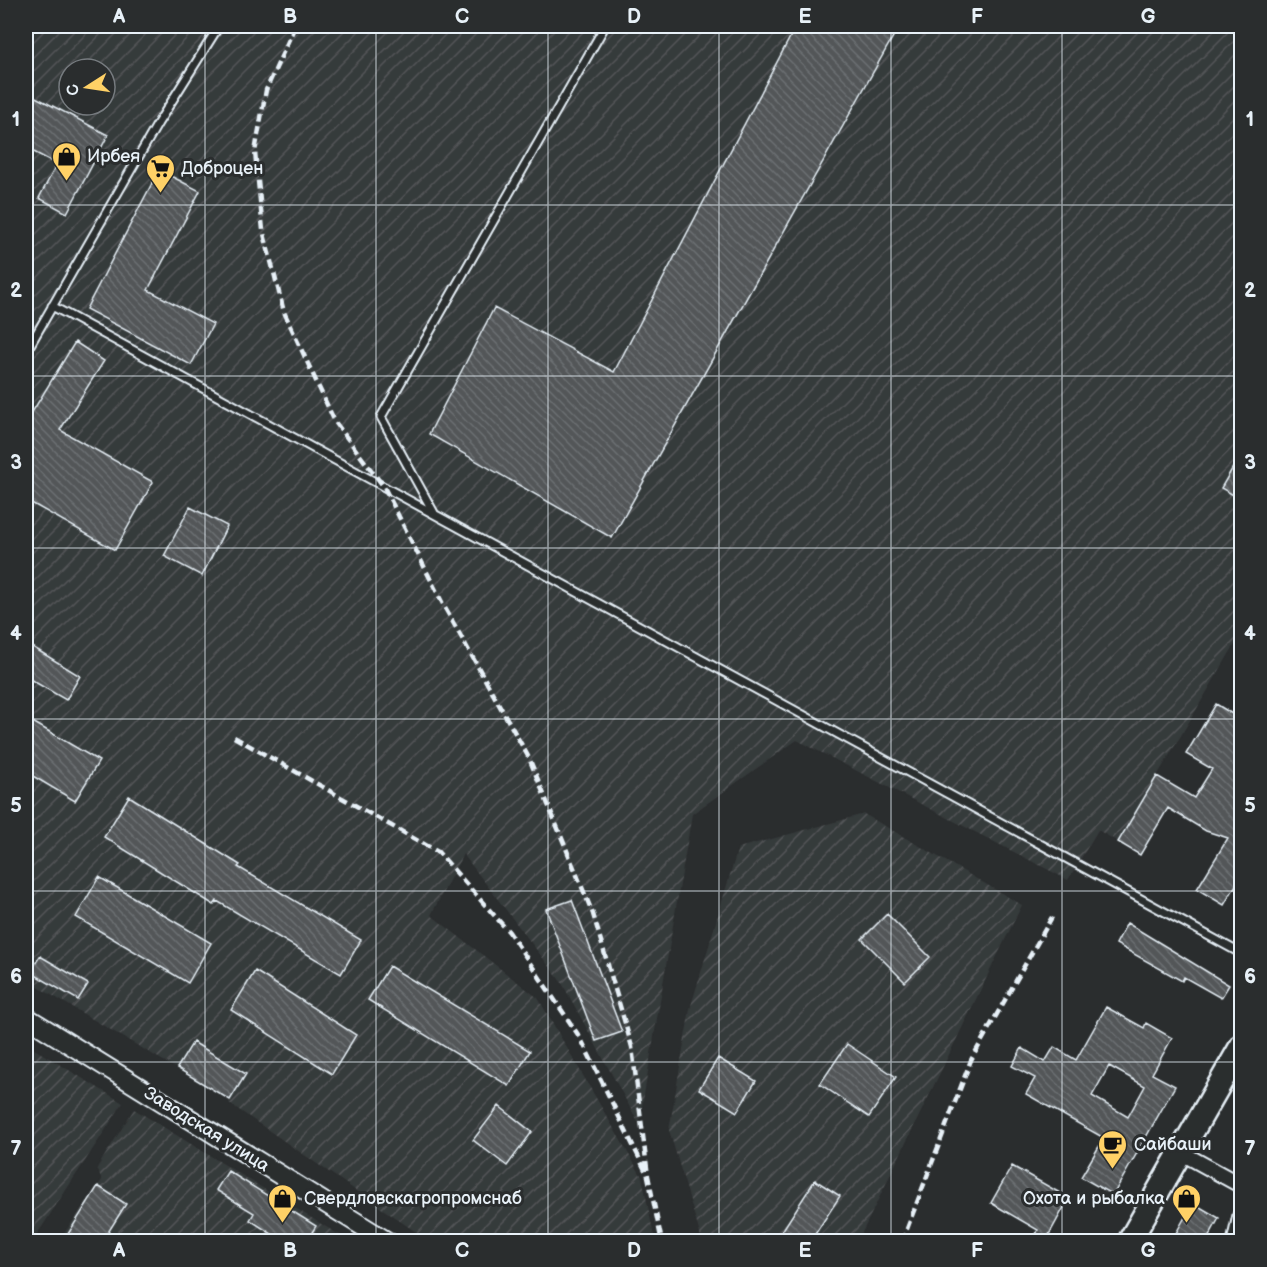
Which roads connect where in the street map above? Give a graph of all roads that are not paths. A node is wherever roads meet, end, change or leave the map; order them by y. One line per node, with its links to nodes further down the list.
1 (219, 26): 3 (lane)
2 (605, 26): 5 (lane)
3 (52, 306): 4 (lane); 5 (lane)
4 (26, 352)
5 (434, 513): 6 (lane)
6 (1242, 954)
7 (26, 1017): 12 (street, Заводская улица)
8 (1242, 1045): 9 (main road)
9 (1180, 1152): 10 (street); 13 (main road)
10 (1242, 1186)
11 (1242, 1207): 14 (lane)
12 (388, 1242)
13 (1129, 1242)
14 (1231, 1242)

